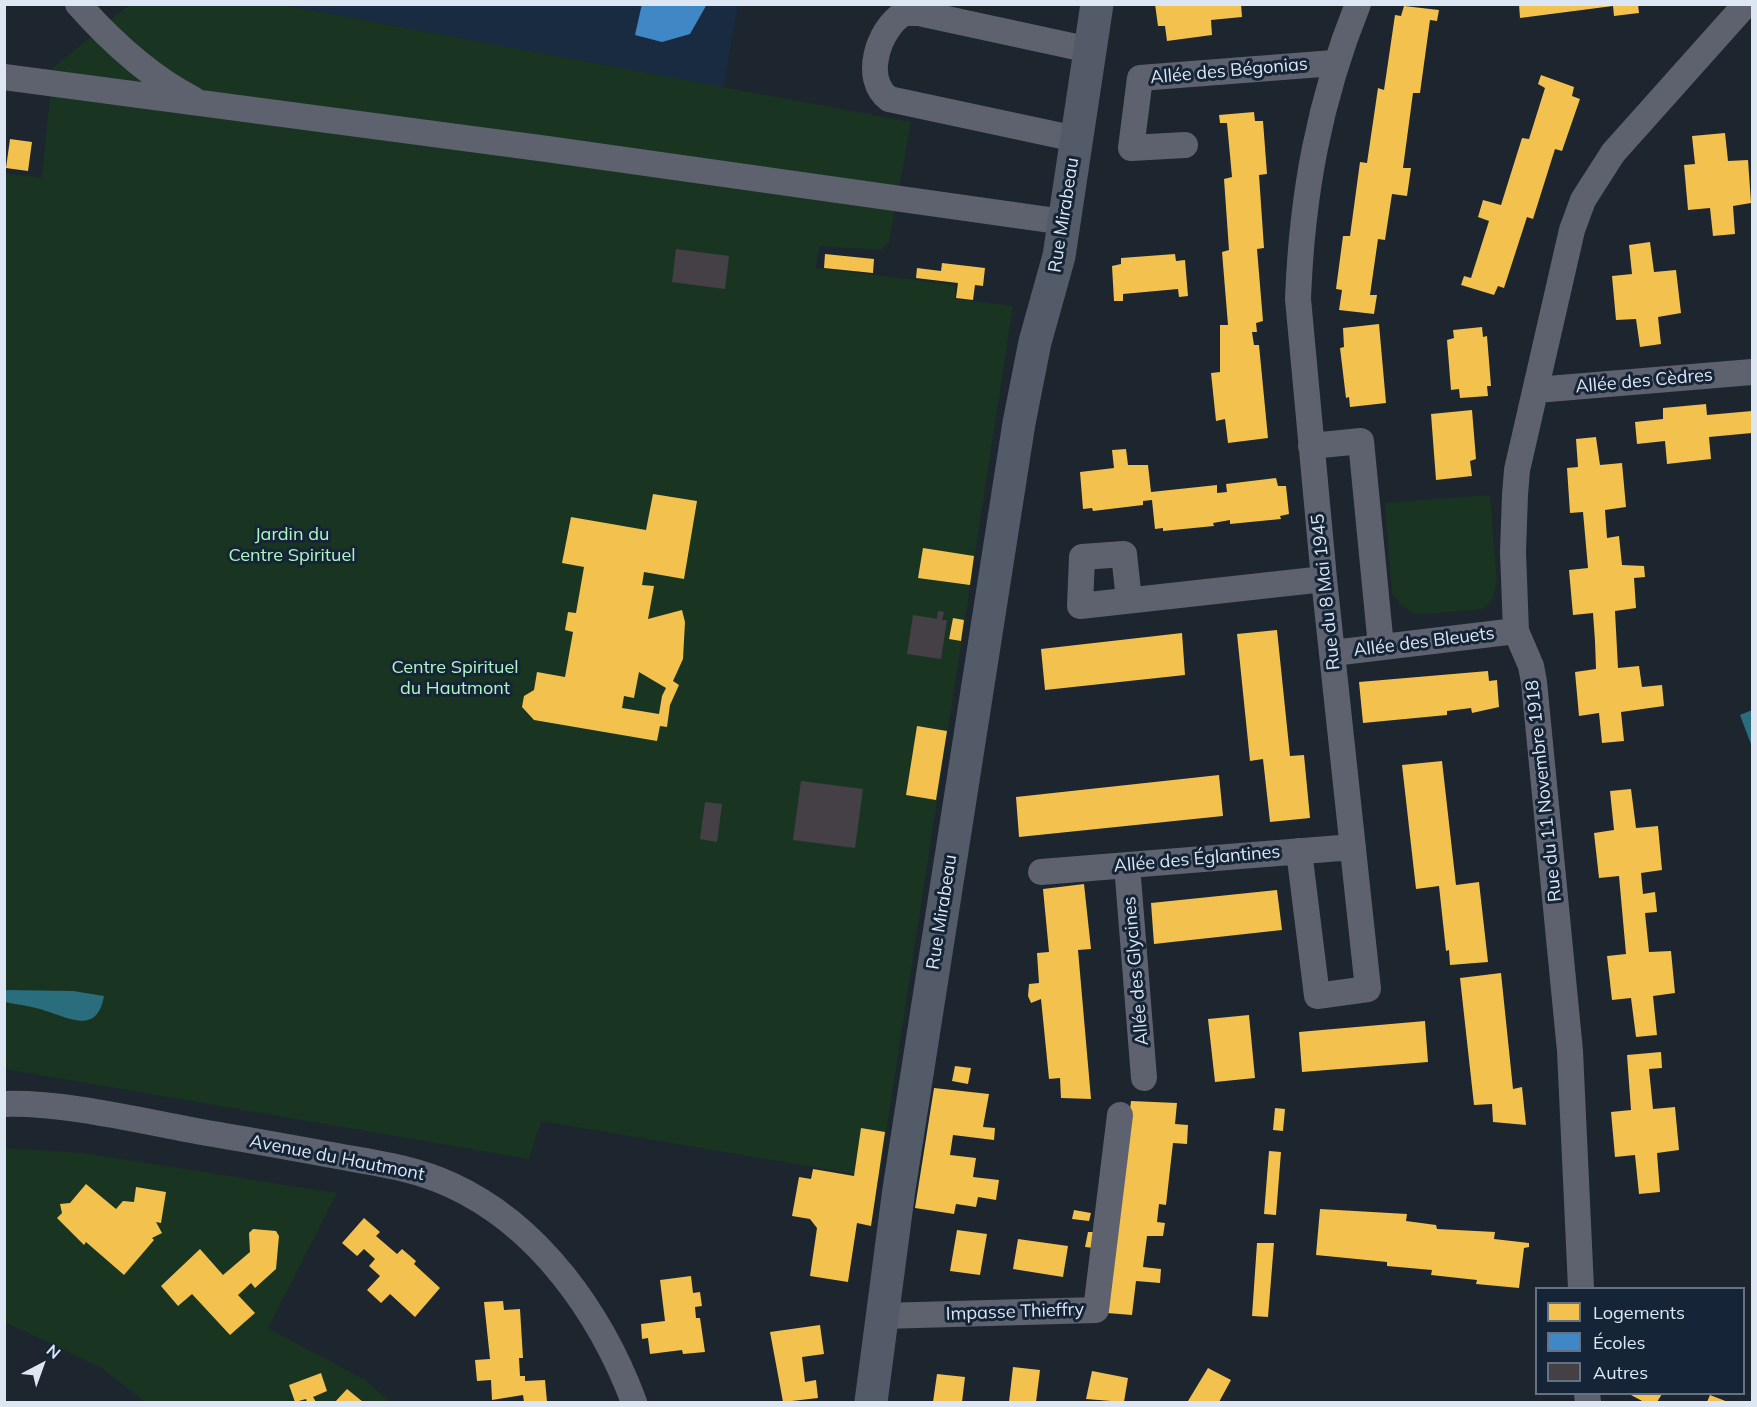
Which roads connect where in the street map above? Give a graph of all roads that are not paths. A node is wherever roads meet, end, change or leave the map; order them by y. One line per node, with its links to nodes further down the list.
1 (78, 4): 9 (street)
2 (1076, 4): 6 (main road, Rue Mirabeau)
3 (1097, 4): 6 (main road, Rue Mirabeau)
4 (1358, 4): 7 (street, Rue du 8 Mai 1945)
5 (1746, 4): 14 (street, Rue du 11 Novembre 1918)
6 (1080, 48): 10 (main road, Rue Mirabeau); 10 (street)
7 (1334, 63): 11 (street, Allée des Bégonias); 15 (street, Rue du 8 Mai 1945)
8 (4, 77): 9 (street)
9 (201, 104): 12 (street)
10 (1066, 136): 12 (main road, Rue Mirabeau)
11 (1185, 145)
12 (1054, 221): 29 (main road, Rue Mirabeau)
13 (1752, 372): 14 (street, Allée des Cèdres)
14 (1536, 390): 18 (street, Rue du 11 Novembre 1918)
15 (1311, 446): 16 (street, Rue du 8 Mai 1945); 19 (street)
16 (1324, 579): 17 (street); 20 (street, Rue du 8 Mai 1945)
17 (1129, 600)
18 (1516, 632): 19 (street, Allée des Bleuets); 28 (street, Rue du 11 Novembre 1918)
19 (1381, 647): 20 (street, Allée des Bleuets)
20 (1333, 653): 21 (street, Rue du 8 Mai 1945)
21 (1353, 847): 22 (street, Allée des Églantines); 22 (street, Rue du 8 Mai 1945)
22 (1299, 851): 23 (street, Allée des Églantines)
23 (1127, 865): 24 (street, Allée des Églantines); 25 (street, Allée des Glycines)
24 (1041, 872)
25 (1144, 1078)
26 (4, 1104): 30 (street, Avenue du Hautmont)
27 (1120, 1115): 29 (street, Impasse Thieffry)
28 (1581, 1287)
29 (882, 1316): 31 (main road, Rue Mirabeau)
30 (633, 1402)
31 (871, 1402)

